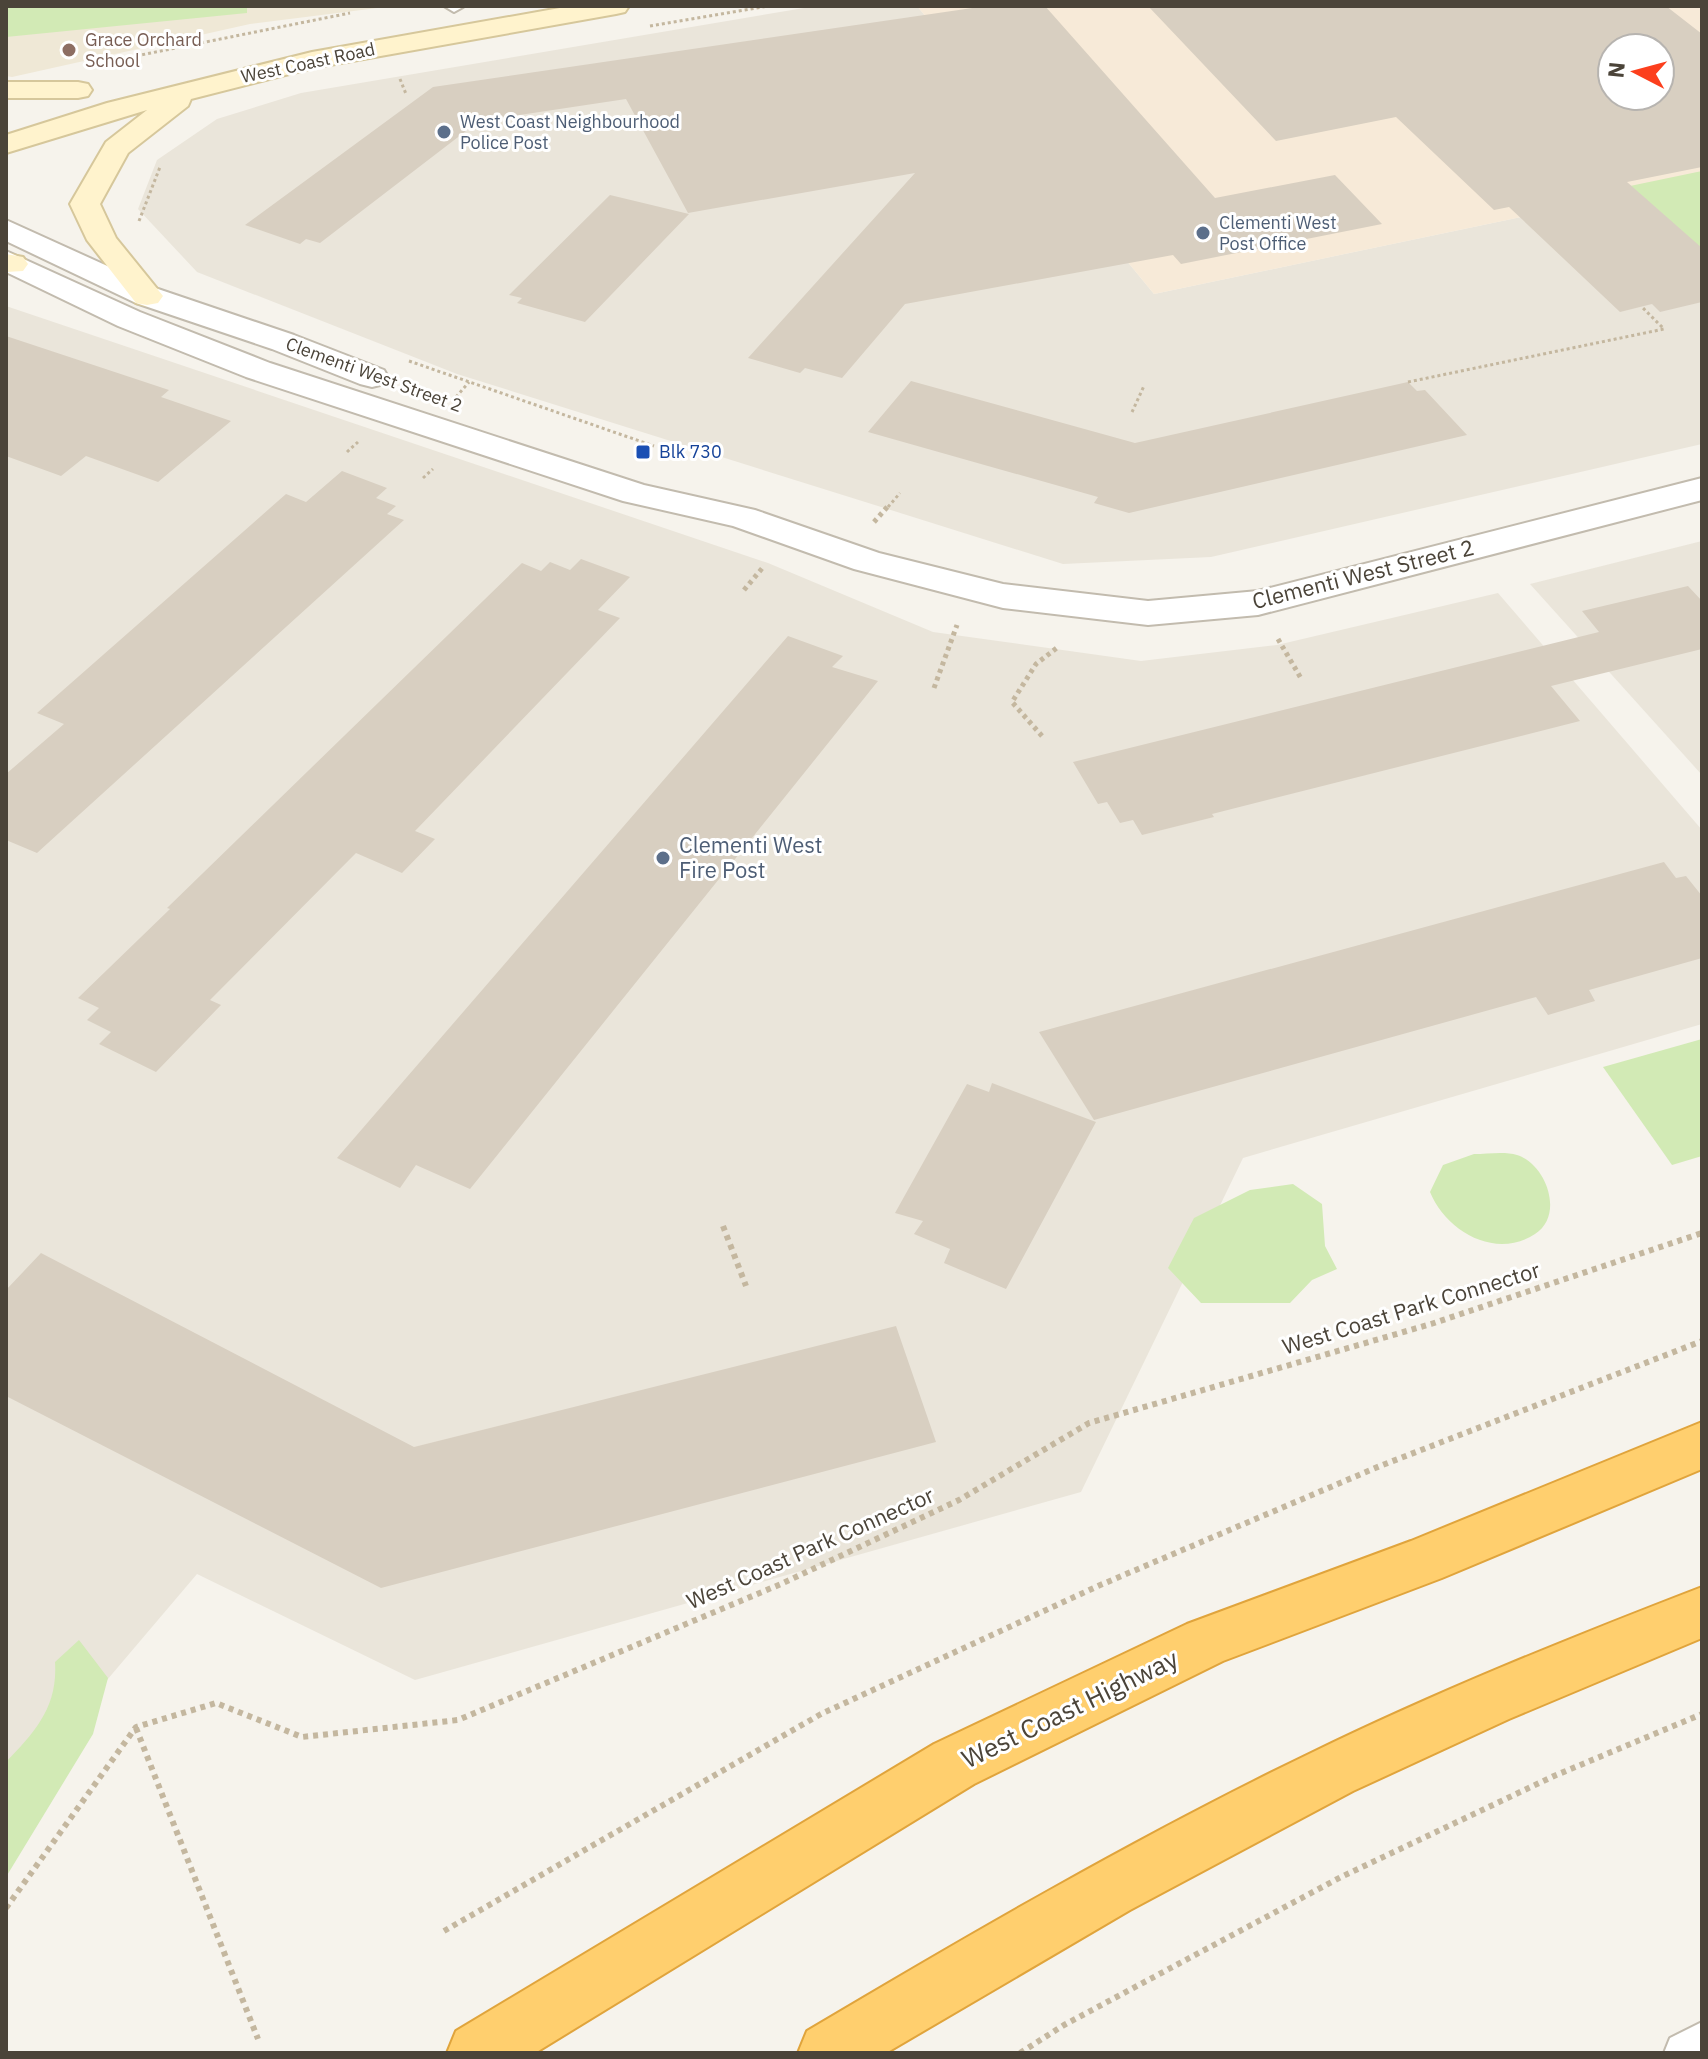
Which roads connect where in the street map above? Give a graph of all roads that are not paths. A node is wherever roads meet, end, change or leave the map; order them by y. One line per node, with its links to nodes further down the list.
1 (453, 6): 2 (main road, West Coast Road); 4 (main road, West Coast Road)
2 (460, 6)
3 (616, 6): 5 (main road, West Coast Road)
4 (231, 53)
5 (193, 89): 8 (main road, West Coast Road); 11 (main road)
6 (6, 90): 7 (main road)
7 (6, 112)
8 (6, 144)
9 (6, 229): 11 (street, Clementi West Street 2)
10 (8, 262): 13 (street, Clementi West Street 2)
11 (147, 296): 13 (street, Clementi West Street 2)
12 (1702, 489): 13 (street, Clementi West Street 2)
13 (743, 518)
14 (1702, 1445): 17 (highway, West Coast Highway)
15 (1702, 1612): 18 (highway)
16 (1702, 2043): 19 (lane)
17 (478, 2053)
18 (829, 2053)
19 (1685, 2053)

